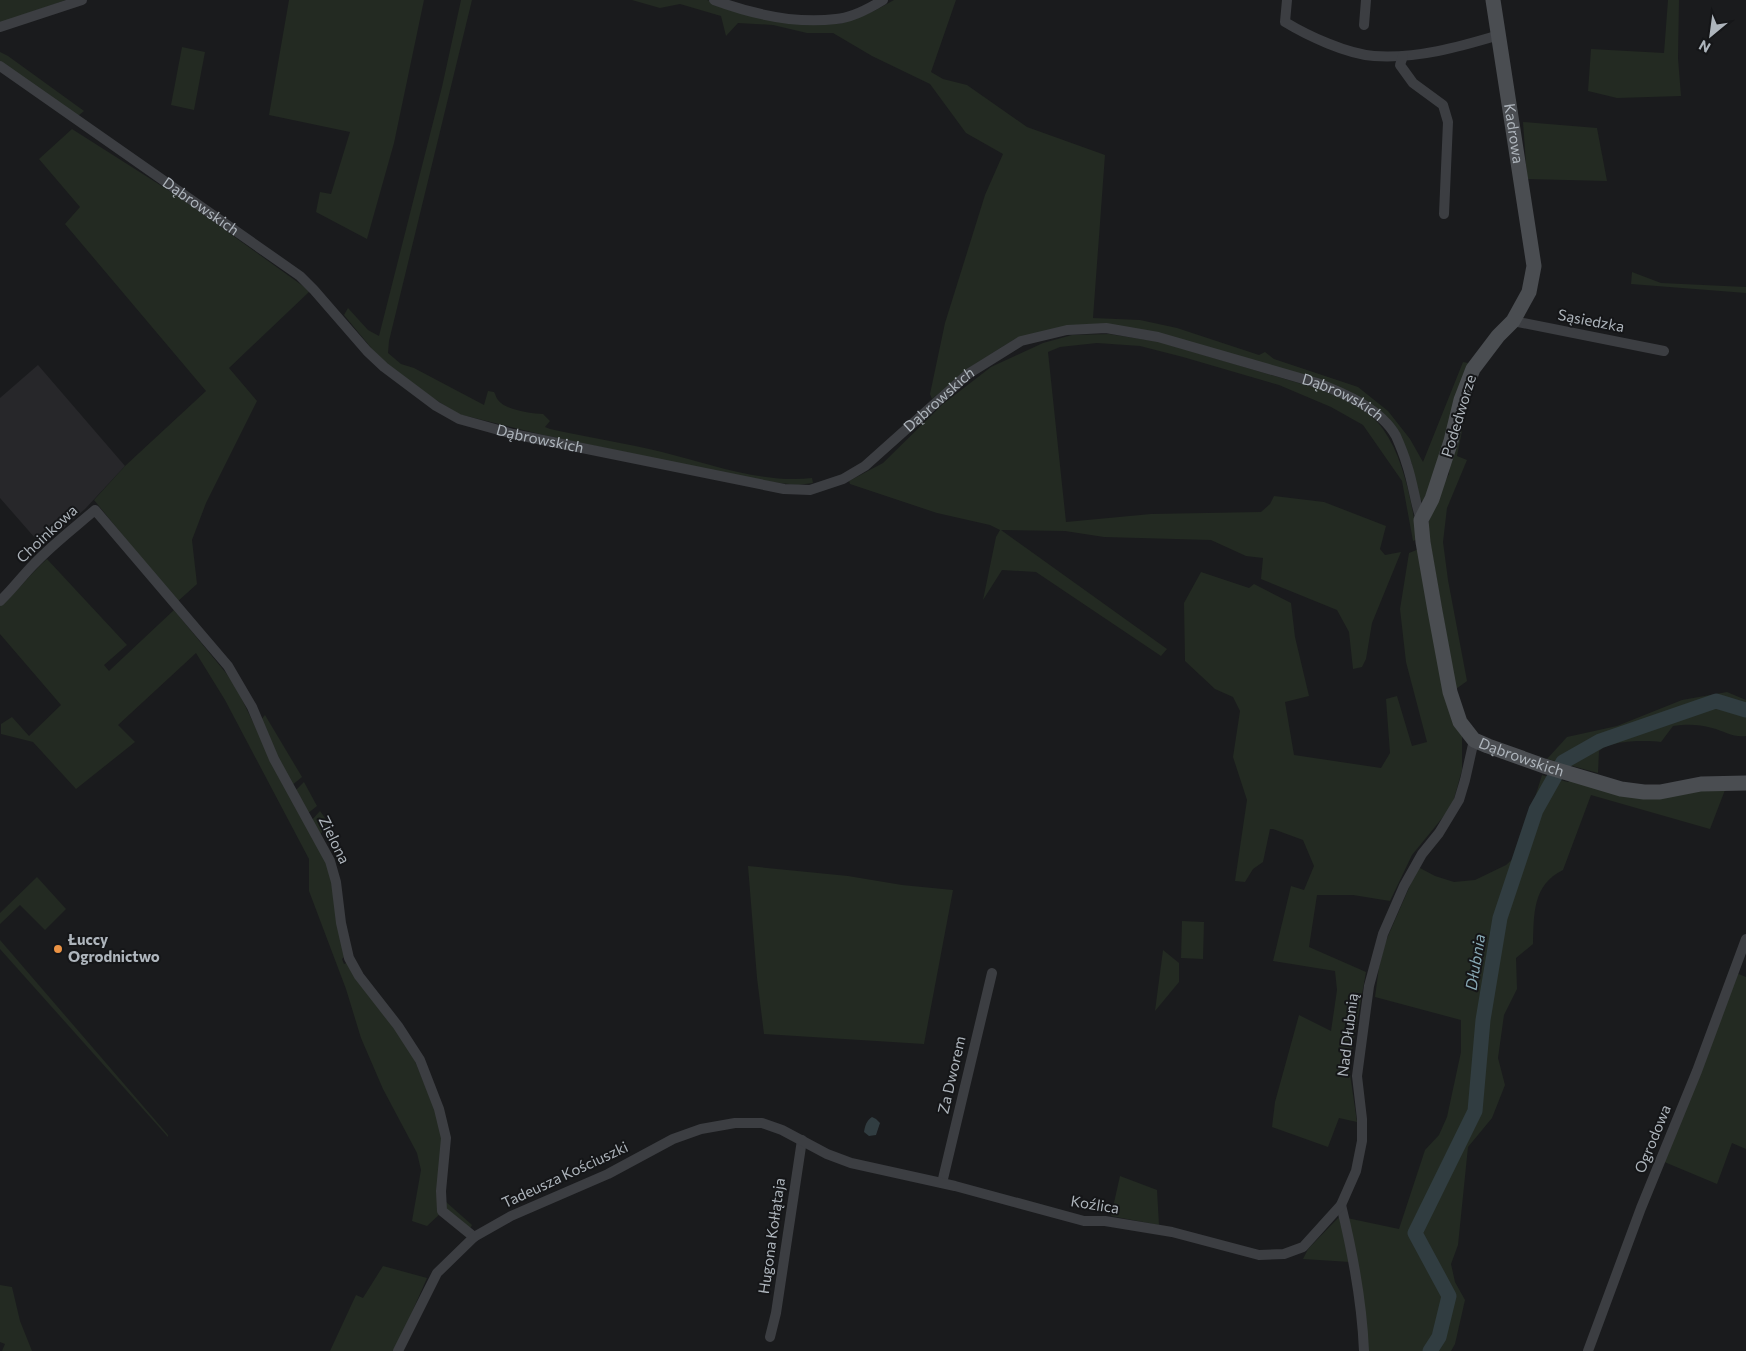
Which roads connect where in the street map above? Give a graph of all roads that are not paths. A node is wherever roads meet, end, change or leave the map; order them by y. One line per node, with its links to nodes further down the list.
1 (82, 0): 8 (street)
2 (714, 0): 3 (street)
3 (883, 0)
4 (1286, 0): 10 (street)
5 (1366, 0): 7 (street)
6 (1494, 0): 9 (street, Kadrowa)
7 (1364, 25)
8 (0, 27)
9 (1499, 35): 10 (street); 13 (street, Kadrowa)
10 (1402, 56): 12 (street)
11 (0, 66): 17 (street, Dąbrowskich)
12 (1444, 214)
13 (1534, 266): 14 (street, Podedworze)
14 (1513, 321): 15 (street, Sąsiedzka); 17 (street, Podedworze)
15 (1664, 351)
16 (95, 510): 18 (street, Choinkowa); 26 (street, Zielona)
17 (1421, 520): 19 (street, Dąbrowskich)
18 (0, 601)
19 (1474, 740): 20 (street, Dąbrowskich); 25 (street, Nad Dłubnią)
20 (1746, 783)
21 (1746, 939): 30 (street, Ogrodowa)
22 (992, 973): 24 (street, Za Dworem)
23 (802, 1140): 24 (street, Koźlica); 26 (street, Tadeusza Kościuszki); 27 (street, Hugona Kołłątaja)
24 (942, 1184): 25 (street, Koźlica)
25 (1341, 1205): 29 (street)
26 (474, 1237): 28 (street, Tadeusza Kościuszki)
27 (770, 1337)
28 (398, 1351)
29 (1364, 1351)
30 (1588, 1351)

